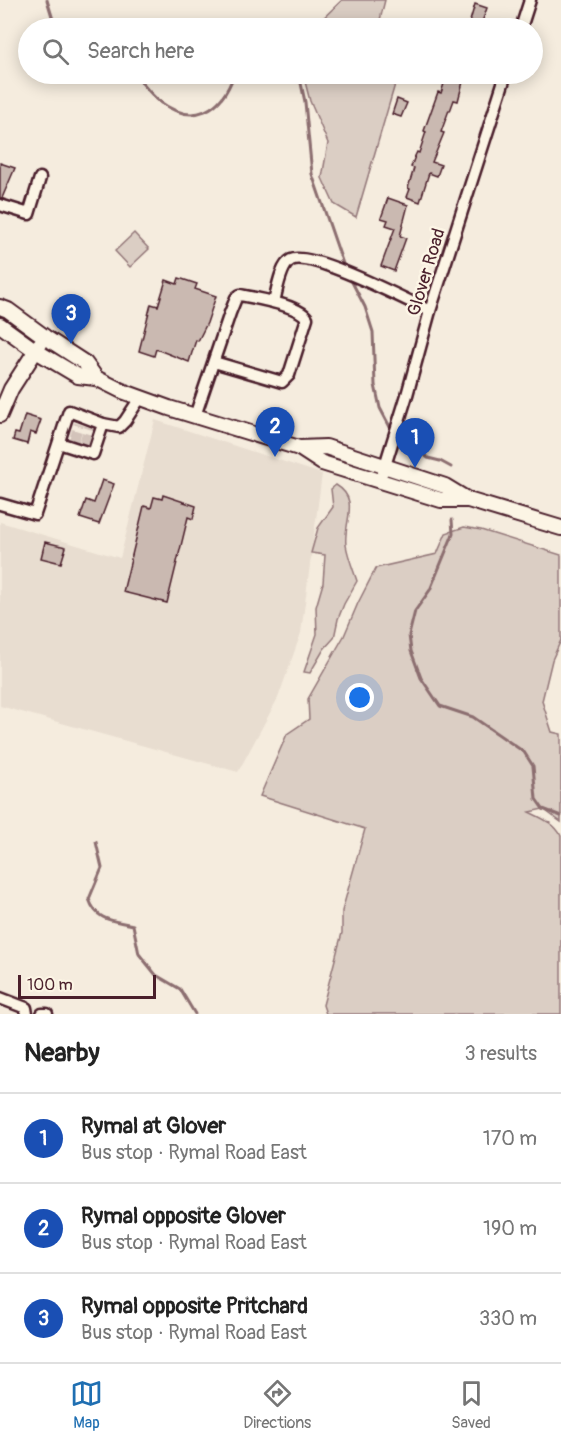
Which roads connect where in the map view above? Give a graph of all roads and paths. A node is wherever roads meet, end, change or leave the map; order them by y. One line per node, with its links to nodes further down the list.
1 (530, 0): 2 (street)
2 (524, 18)
3 (503, 84): 8 (street, Glover Road)
4 (40, 178): 5 (street)
5 (0, 205)
6 (274, 302): 8 (street); 12 (street); 12 (street)
7 (0, 307): 10 (main road)
8 (430, 311): 20 (street, Glover Road)
9 (0, 325): 11 (main road)
10 (45, 337): 11 (main road); 13 (main road)
11 (36, 351): 13 (main road); 15 (main road)
12 (214, 362): 16 (street)
13 (96, 378): 14 (main road)
14 (140, 398): 16 (main road); 17 (street)
15 (0, 416)
16 (195, 416): 19 (main road)
17 (103, 424): 18 (street); 18 (street)
18 (59, 443): 23 (street)
19 (299, 448): 20 (main road); 21 (main road)
20 (385, 466): 21 (street, Glover Road); 22 (main road)
21 (381, 481): 22 (main road)
22 (468, 500): 24 (main road)
23 (0, 504)
24 (561, 528)
25 (0, 998): 26 (street)
26 (27, 1014)
27 (42, 1014): 28 (street)
28 (47, 1014)

